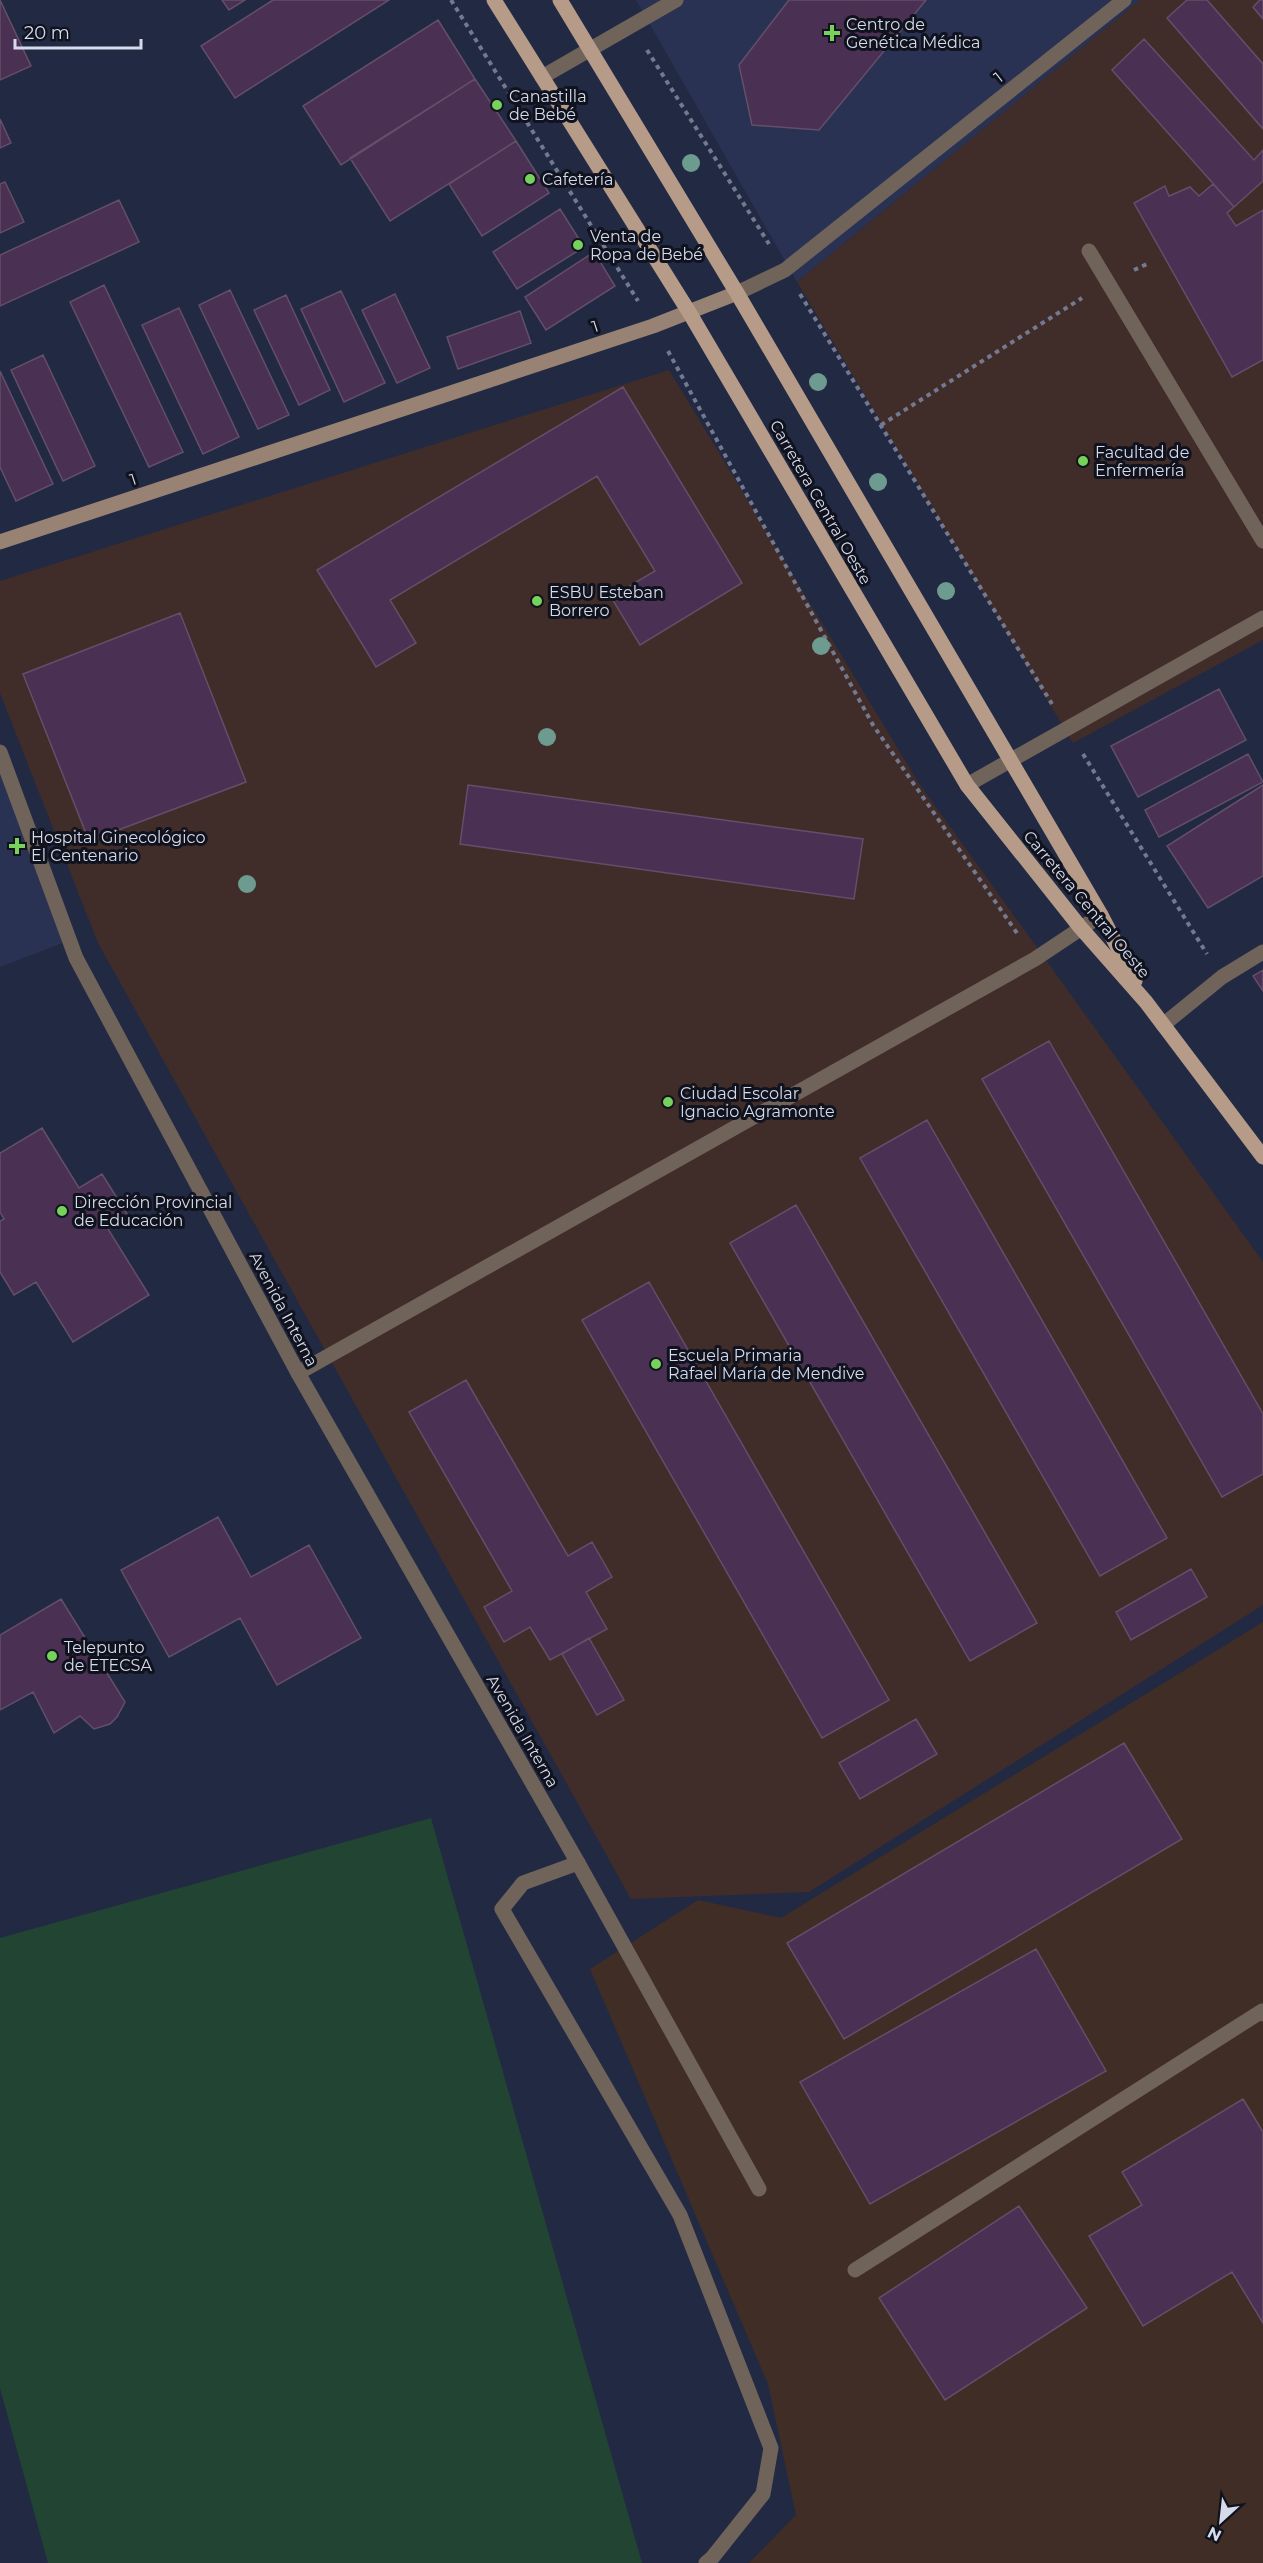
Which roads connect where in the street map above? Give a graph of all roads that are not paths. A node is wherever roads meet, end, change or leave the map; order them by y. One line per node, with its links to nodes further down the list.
1 (494, 0): 6 (main road, Carretera Central Oeste)
2 (560, 0): 5 (main road, Carretera Central Oeste)
3 (676, 0): 5 (street)
4 (1124, 0): 8 (street, 1)
5 (591, 49): 6 (street); 8 (main road, Carretera Central Oeste)
6 (542, 77): 9 (main road, Carretera Central Oeste)
7 (1089, 251): 10 (street)
8 (737, 293): 9 (street, 1); 14 (main road, Carretera Central Oeste)
9 (689, 312): 11 (street, 1); 15 (main road, Carretera Central Oeste)
10 (1263, 541)
11 (0, 542)
12 (1263, 618): 14 (street)
13 (0, 752): 22 (street, Avenida Interna)
14 (1009, 760): 15 (street); 16 (main road, Carretera Central Oeste)
15 (967, 785): 17 (main road, Carretera Central Oeste)
16 (1101, 915): 17 (street); 19 (main road, Carretera Central Oeste)
17 (1080, 927): 19 (main road, Carretera Central Oeste); 22 (street)
18 (1263, 952): 20 (street)
19 (1146, 1002): 20 (main road, Carretera Central Oeste)
20 (1163, 1025): 21 (main road, Carretera Central Oeste)
21 (1263, 1158)
22 (298, 1373): 23 (street, Avenida Interna)
23 (578, 1863): 25 (street, Avenida Interna); 27 (street)
24 (1263, 2014): 26 (street)
25 (759, 2189)
26 (855, 2270)
27 (706, 2563)

